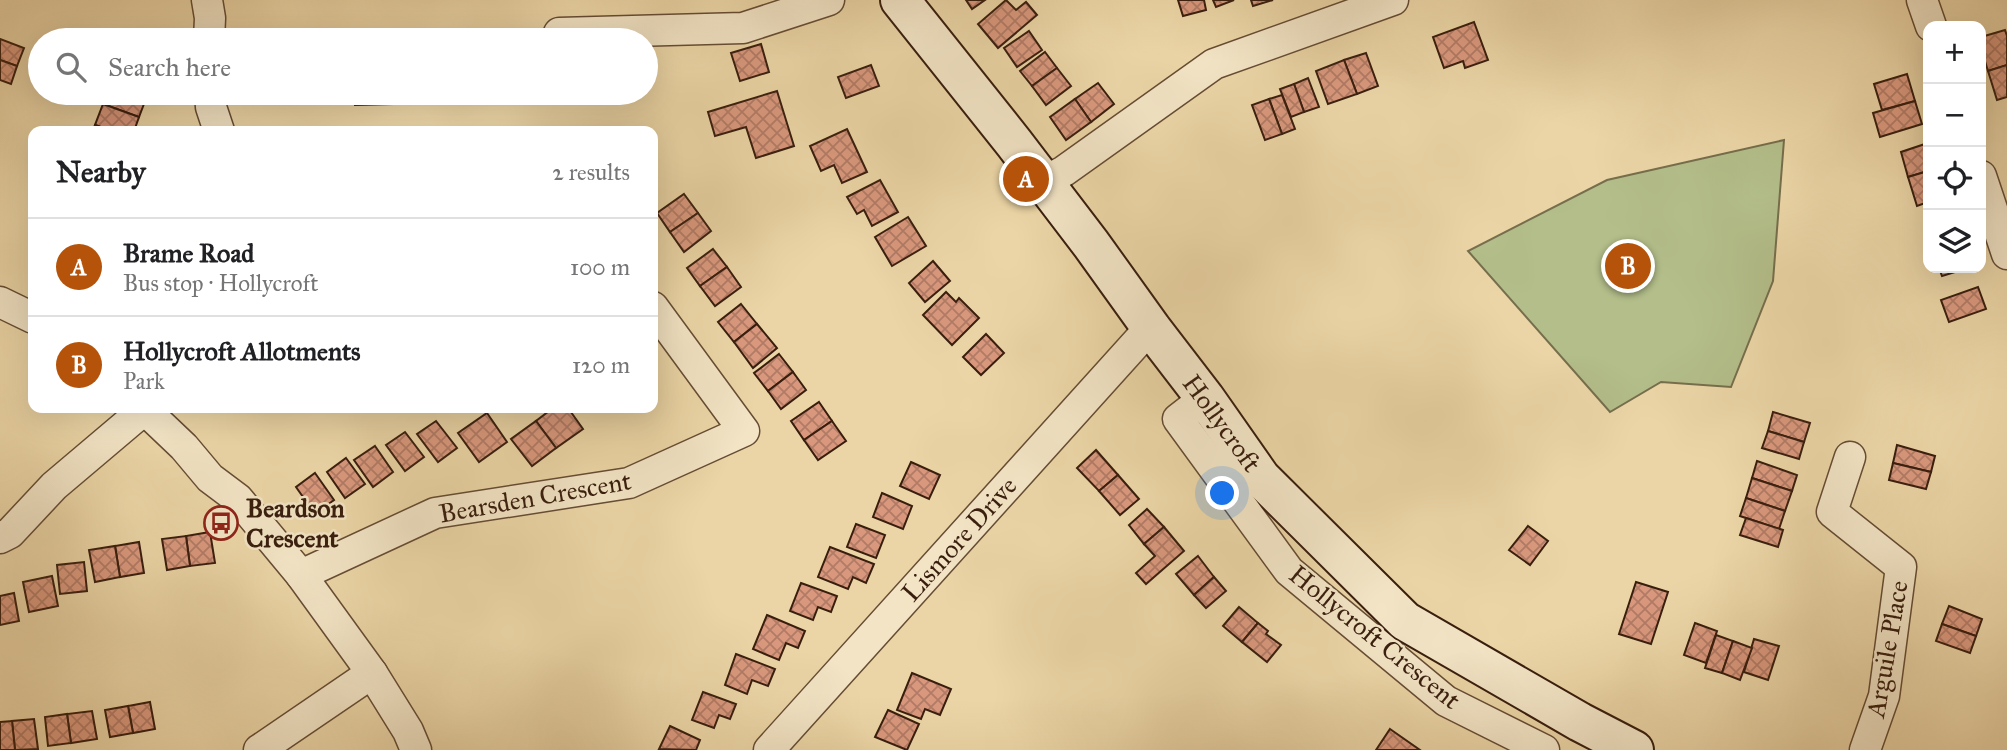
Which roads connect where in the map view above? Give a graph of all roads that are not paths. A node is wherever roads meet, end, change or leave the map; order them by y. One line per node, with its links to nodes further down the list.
1 (207, 0): 7 (street)
2 (828, 0): 8 (street)
3 (900, 0): 11 (street, Hollycroft)
4 (1393, 0): 11 (street)
5 (1922, 0): 6 (street)
6 (1929, 21)
7 (210, 28)
8 (658, 30)
9 (211, 105): 10 (street)
10 (217, 126)
11 (1043, 182): 17 (street, Hollycroft)
12 (1986, 191): 13 (street)
13 (2007, 254)
14 (0, 302): 16 (street)
15 (658, 314): 23 (street, Bearsden Crescent)
16 (28, 316)
17 (1152, 329): 18 (street, Hollycroft); 27 (street, Lismore Drive)
18 (1205, 398): 28 (street, Hollycroft Crescent); 29 (street, Hollycroft)
19 (139, 413): 22 (street)
20 (148, 413): 23 (street)
21 (1850, 457): 30 (street, Arguile Place)
22 (0, 538)
23 (301, 575): 24 (street)
24 (372, 673): 25 (street); 26 (street)
25 (259, 750)
26 (416, 750)
27 (769, 750)
28 (1544, 750)
29 (1633, 750)
30 (1865, 750)

